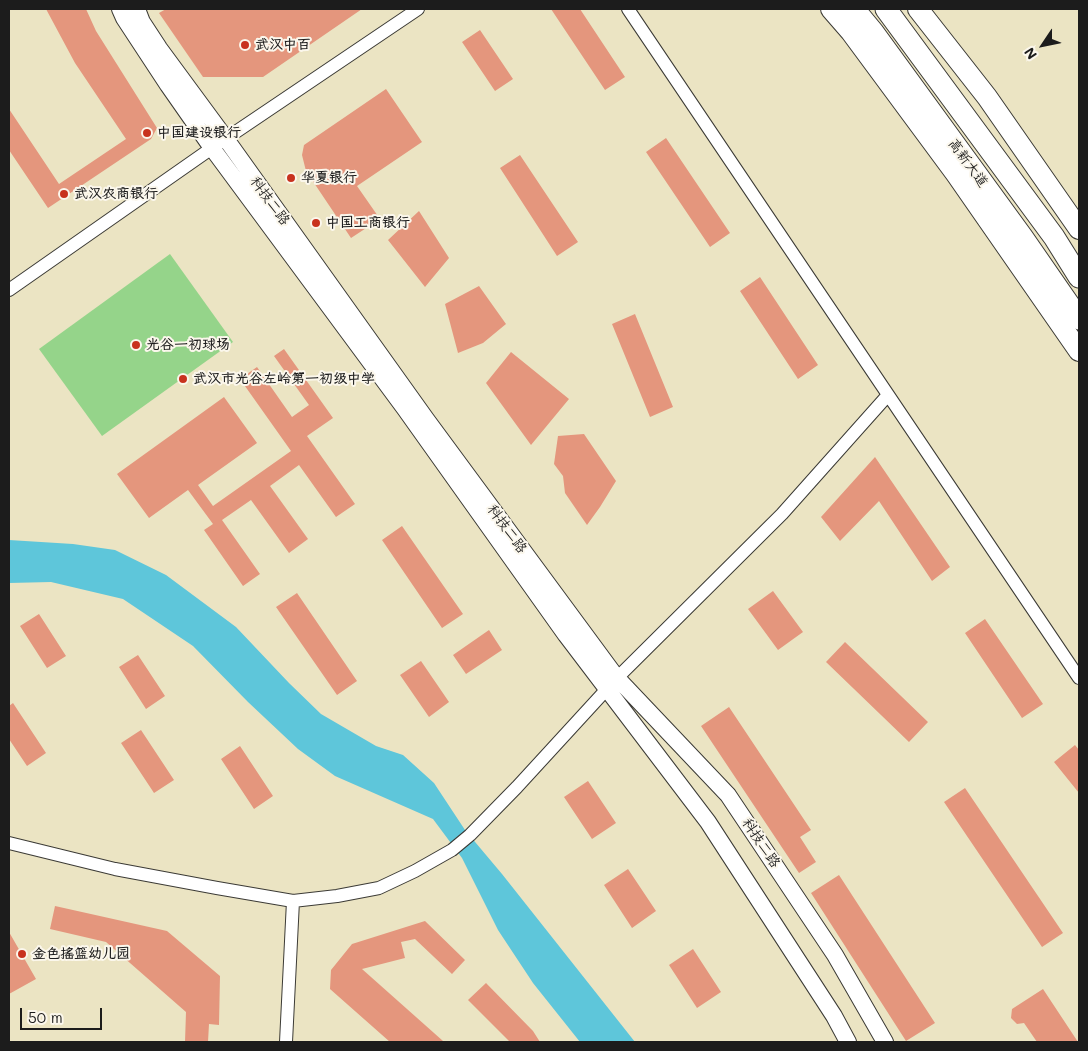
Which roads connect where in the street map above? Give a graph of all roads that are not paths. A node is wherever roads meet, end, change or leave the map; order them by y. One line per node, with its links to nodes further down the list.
1 (120, 9): 9 (street, 科技二路)
2 (136, 9): 9 (street, 科技二路)
3 (418, 9): 9 (street)
4 (628, 9): 15 (street)
5 (832, 9): 14 (main road)
6 (854, 9): 13 (highway, 高新大道)
7 (886, 9): 11 (highway, 高新大道)
8 (918, 9): 10 (main road)
9 (219, 144): 12 (street); 17 (street, 科技二路)
10 (1079, 228)
11 (1079, 277)
12 (9, 290)
13 (1079, 319)
14 (1079, 351)
15 (888, 395): 16 (street); 17 (street)
16 (1079, 678)
17 (612, 683): 19 (street); 21 (street, 科技二路); 22 (street, 科技二路)
18 (9, 843): 19 (street)
19 (293, 901): 20 (street)
20 (286, 1042)
21 (848, 1042)
22 (885, 1042)

